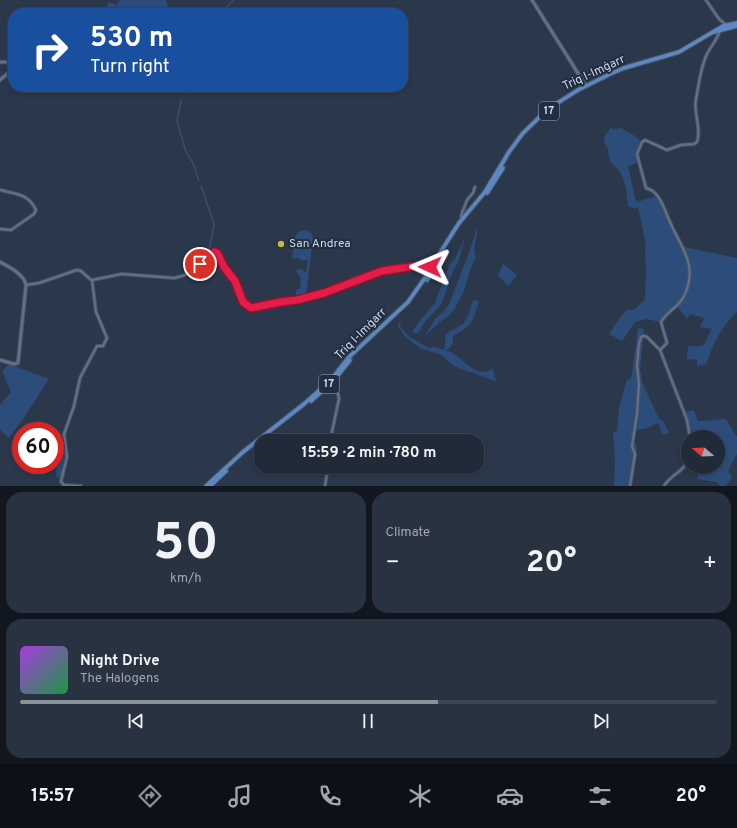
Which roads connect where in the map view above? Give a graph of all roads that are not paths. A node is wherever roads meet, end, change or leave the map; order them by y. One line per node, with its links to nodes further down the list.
1 (532, 0): 9 (street)
2 (706, 0): 3 (street)
3 (722, 22): 5 (street); 6 (street)
4 (737, 24): 5 (main road, Triq l-Imġarr / 17); 6 (main road, Triq l-Imġarr / 17)
5 (726, 25): 6 (main road, Triq l-Imġarr / 17)
6 (721, 29): 9 (main road, Triq l-Imġarr / 17); 16 (main road, Triq l-Imġarr / 17); 21 (street)
7 (8, 73): 8 (street)
8 (0, 80)
9 (586, 86): 12 (main road, Triq l-Imġarr / 17)
10 (475, 187): 12 (street)
11 (0, 190): 13 (street)
12 (463, 218): 15 (main road, Triq l-Imġarr / 17)
13 (0, 229)
14 (0, 262): 20 (street)
15 (430, 264): 16 (main road); 17 (street); 17 (street); 18 (main road); 30 (main road, Triq l-Imġarr / 17)
16 (438, 264): 18 (main road, Triq l-Imġarr)
17 (416, 266): 19 (street)
18 (435, 268): 23 (main road, Triq l-Imġarr / 17)
19 (92, 280): 20 (street); 28 (street)
20 (26, 285): 22 (street)
21 (661, 349): 24 (street); 33 (street)
22 (0, 360)
23 (332, 381): 25 (street); 31 (main road, Triq l-Imġarr / 17)
24 (689, 430)
25 (332, 434)
26 (681, 470): 34 (street)
27 (327, 474): 32 (street)
28 (65, 485): 29 (street)
29 (81, 486)
30 (206, 486)
31 (210, 486)
32 (325, 486)
33 (630, 486)
34 (664, 486)

